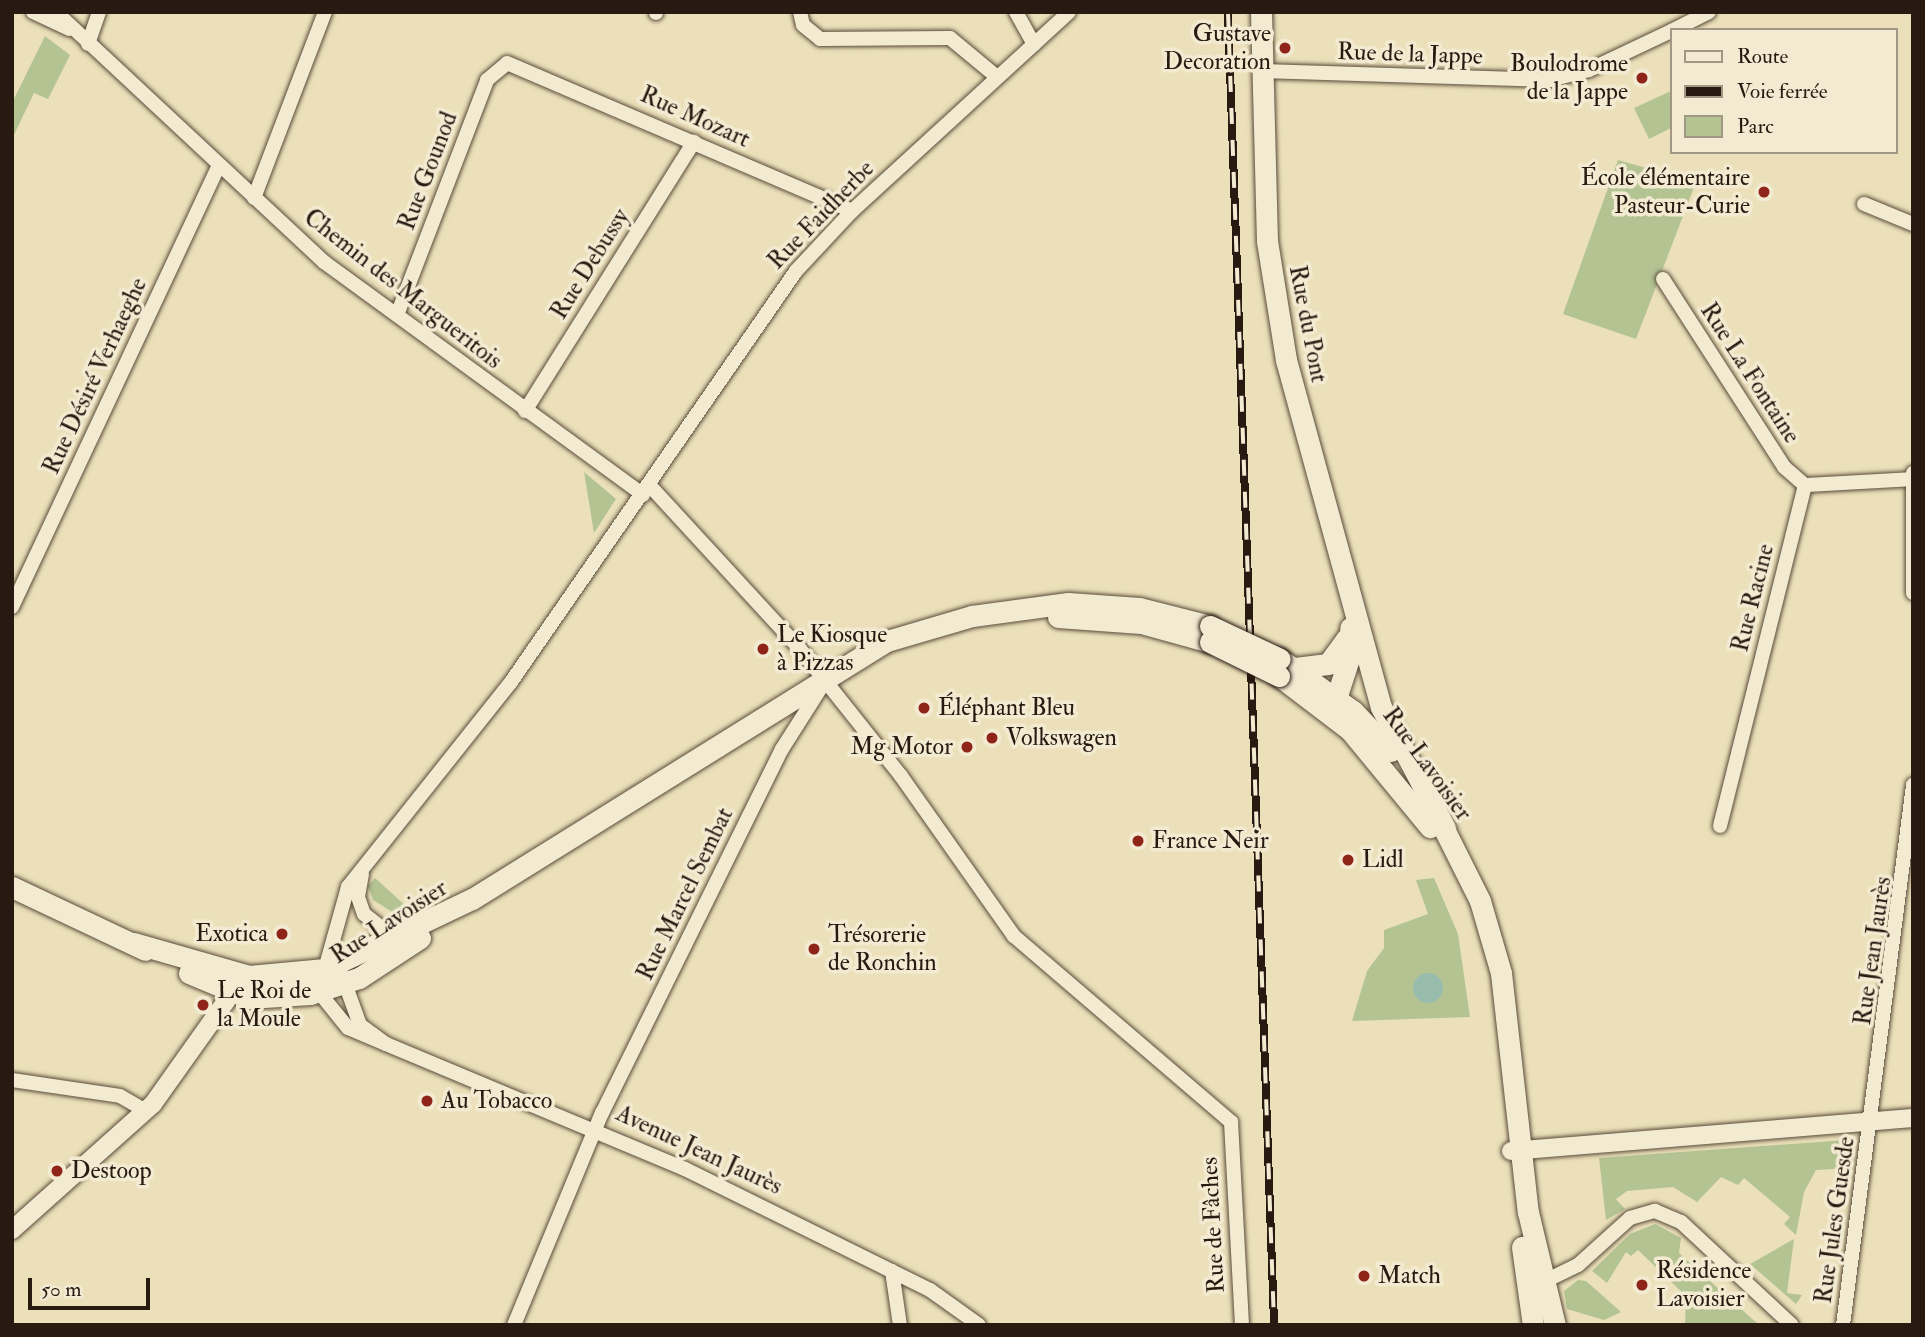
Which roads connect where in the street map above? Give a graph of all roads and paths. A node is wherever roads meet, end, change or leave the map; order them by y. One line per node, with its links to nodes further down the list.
1 (33, 12): 11 (street)
2 (56, 12): 11 (street)
3 (99, 12): 13 (street)
4 (325, 12): 20 (street)
5 (800, 12): 17 (street)
6 (1016, 12): 14 (street)
7 (1069, 12): 14 (street, Rue Faidherbe)
8 (1261, 12): 16 (main road, Rue du Pont)
9 (1709, 12): 10 (street, Rue de la Jappe)
10 (1676, 28)
11 (73, 31): 13 (street, Chemin des Margueritois)
12 (1670, 31): 16 (street, Rue de la Jappe)
13 (88, 44): 19 (street, Chemin des Margueritois)
14 (1034, 44): 17 (street, Rue Faidherbe)
15 (519, 65): 18 (street, Rue Mozart); 25 (street, Rue Gounod)
16 (1262, 71): 31 (main road, Rue du Pont)
17 (996, 78): 22 (street, Rue Faidherbe)
18 (694, 142): 22 (street, Rue Mozart); 26 (street, Rue Debussy)
19 (219, 165): 20 (street, Chemin des Margueritois); 30 (street, Rue Désiré Verhaeghe)
20 (254, 198): 25 (street, Chemin des Margueritois)
21 (1864, 204): 23 (street)
22 (852, 211): 29 (street, Rue Faidherbe)
23 (1913, 224)
24 (1663, 279): 28 (street, Rue La Fontaine)
25 (397, 315): 26 (street, Chemin des Margueritois)
26 (525, 411): 29 (street, Chemin des Margueritois)
27 (1912, 476): 28 (street); 32 (street)
28 (1805, 485): 41 (street, Rue Racine)
29 (647, 491): 38 (street, Chemin des Margueritois); 43 (street, Rue Faidherbe)
30 (19, 576): 33 (street, Rue Désiré Verhaeghe)
31 (1342, 582): 34 (main road, Rue du Pont); 36 (main road, Rue du Pont)
32 (1913, 593)
33 (12, 607)
34 (1348, 619): 37 (main road, Rue du Pont); 39 (main road, Rue du Pont)
35 (1210, 634): 37 (main road, Rue Lavoisier, bridge); 38 (main road, Rue Lavoisier); 38 (main road, Rue Lavoisier)
36 (1364, 651): 39 (main road, Rue du Pont); 42 (main road, Rue du Pont)
37 (1283, 668): 39 (main road, Rue Lavoisier)
38 (825, 682): 45 (main road, Rue Lavoisier); 54 (street, Chemin des Margueritois); 56 (street, Rue Marcel Sembat)
39 (1337, 706): 42 (main road, Rue Lavoisier); 57 (main road, Rue Lavoisier)
40 (1913, 785): 55 (street, Rue Jean Jaurès)
41 (1720, 826)
42 (1445, 828): 57 (main road, Rue Lavoisier)
43 (366, 866): 45 (street); 48 (street, Rue Faidherbe)
44 (12, 887): 46 (main road)
45 (402, 940): 48 (main road, Rue Lavoisier)
46 (134, 943): 47 (main road, Rue Lavoisier); 49 (main road)
47 (224, 972): 48 (main road, Rue Lavoisier); 49 (street)
48 (331, 980): 49 (main road, Rue Lavoisier); 50 (street, Avenue Jean Jaurès); 50 (street, Avenue Jean Jaurès)
49 (232, 993): 52 (street)
50 (386, 1044): 56 (street, Avenue Jean Jaurès)
51 (12, 1080): 52 (street)
52 (146, 1111): 58 (street)
53 (1913, 1118): 55 (street)
54 (1231, 1122): 64 (street, Rue de Fâches)
55 (1872, 1122): 57 (street); 68 (street, Rue Jules Guesde)
56 (594, 1130): 59 (street, Avenue Jean Jaurès); 61 (street, Rue Marcel Sembat)
57 (1517, 1150): 60 (main road, Rue Lavoisier)
58 (12, 1230)
59 (892, 1271): 62 (street); 63 (street, Avenue Jean Jaurès)
60 (1536, 1285): 65 (main road, Rue Lavoisier); 66 (main road, Rue Lavoisier); 67 (street)
61 (514, 1325)
62 (900, 1325)
63 (979, 1325)
64 (1242, 1325)
65 (1533, 1325)
66 (1555, 1325)
67 (1792, 1325)
68 (1843, 1325)

